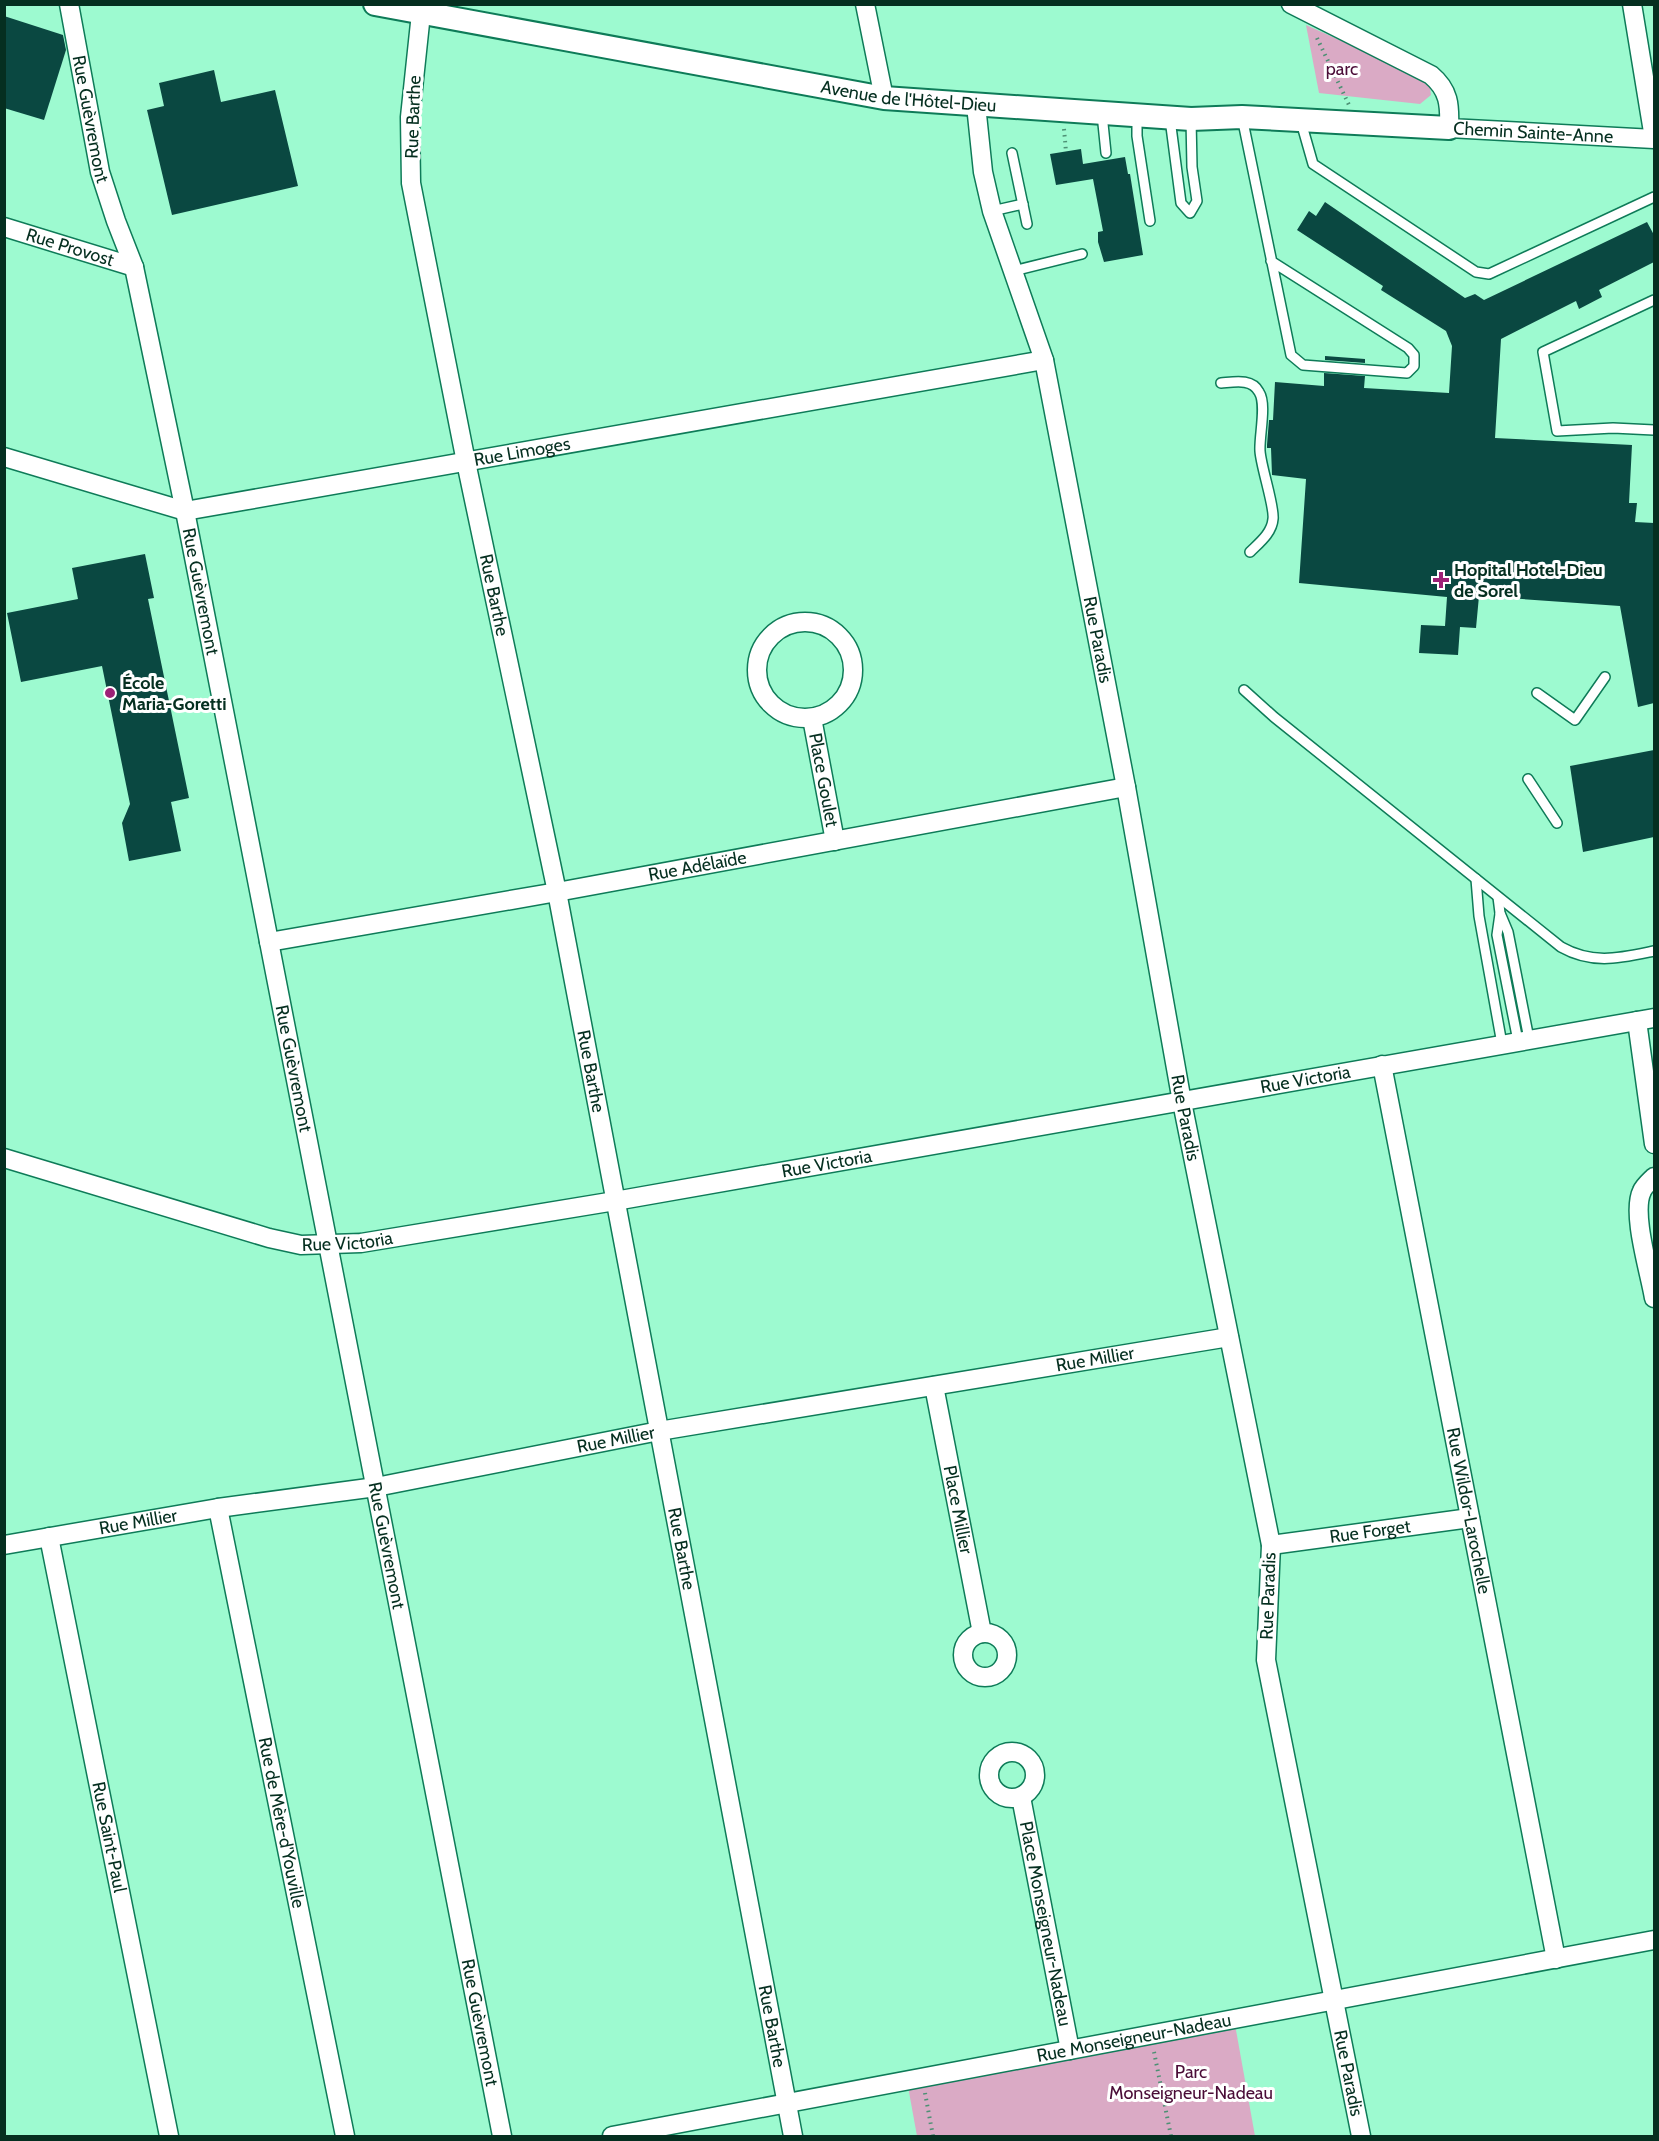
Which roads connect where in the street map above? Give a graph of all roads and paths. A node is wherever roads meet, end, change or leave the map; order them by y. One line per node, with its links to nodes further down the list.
1 (69, 4): 27 (street, Rue Guèvremont)
2 (375, 4): 6 (street, Avenue de l'Hôtel-Dieu)
3 (865, 4): 7 (street)
4 (1632, 4): 16 (street)
5 (1298, 8): 14 (path); 15 (street, Chemin Sainte-Anne)
6 (421, 9): 7 (street, Avenue de l'Hôtel-Dieu); 34 (street, Rue Barthe)
7 (884, 98): 8 (street, Avenue de l'Hôtel-Dieu)
8 (976, 105): 9 (street, Avenue de l'Hôtel-Dieu); 21 (street, Rue Paradis)
9 (1102, 113): 10 (street, Avenue de l'Hôtel-Dieu); 18 (lane)
10 (1137, 116): 12 (street, Avenue de l'Hôtel-Dieu); 22 (lane)
11 (1242, 117): 12 (street, Avenue de l'Hôtel-Dieu); 13 (street, Avenue de l'Hôtel-Dieu); 26 (lane)
12 (1180, 119): 12 (lane)
13 (1301, 119): 14 (street, Avenue de l'Hôtel-Dieu); 19 (lane)
14 (1358, 122): 15 (street, Avenue de l'Hôtel-Dieu)
15 (1449, 128): 16 (street, Chemin Sainte-Anne)
16 (1654, 139)
17 (1012, 153): 20 (lane)
18 (1106, 153)
19 (1654, 197)
20 (1023, 204): 21 (lane); 23 (lane)
21 (992, 211): 28 (street, Rue Paradis)
22 (1150, 221)
23 (1027, 224)
24 (4, 227): 27 (street, Rue Provost)
25 (1082, 254): 28 (lane)
26 (1271, 261): 26 (lane)
27 (134, 267): 35 (street, Rue Guèvremont)
28 (1013, 271): 30 (street, Rue Paradis)
29 (1654, 300): 32 (lane)
30 (1044, 360): 34 (street, Rue Limoges); 42 (street, Rue Paradis)
31 (1221, 383): 36 (lane)
32 (1654, 430)
33 (4, 457): 35 (street, Rue Limoges)
34 (466, 462): 35 (street, Rue Limoges); 46 (street, Rue Barthe)
35 (185, 511): 48 (street, Rue Guèvremont)
36 (1250, 552)
37 (1605, 677): 39 (lane)
38 (1244, 690): 45 (lane)
39 (1537, 693)
40 (812, 717): 40 (street, Place Goulet); 44 (street, Place Goulet)
41 (1528, 779): 43 (lane)
42 (1126, 787): 44 (street, Rue Adélaïde); 53 (street, Rue Paradis)
43 (1557, 823)
44 (835, 841): 46 (street, Rue Adélaïde)
45 (1476, 879): 47 (lane); 51 (lane)
46 (557, 892): 48 (street, Rue Adélaïde); 57 (street, Rue Barthe)
47 (1498, 897): 49 (lane); 51 (lane)
48 (269, 942): 58 (street, Rue Guèvremont)
49 (1654, 951)
50 (1646, 1019): 51 (street, Rue Victoria); 54 (street)
51 (1516, 1042): 52 (street, Rue Victoria)
52 (1382, 1065): 53 (street, Rue Victoria); 65 (street, Rue Wildor-Larochelle)
53 (1182, 1102): 57 (street, Rue Victoria); 60 (street, Rue Paradis)
54 (1654, 1144)
55 (4, 1158): 58 (street, Rue Victoria)
56 (1654, 1177): 59 (street)
57 (615, 1201): 58 (street, Rue Victoria); 62 (street, Rue Barthe)
58 (328, 1246): 63 (street, Rue Guèvremont)
59 (1654, 1298)
60 (1229, 1337): 61 (street, Rue Millier); 68 (street, Rue Paradis)
61 (934, 1386): 62 (street, Rue Millier); 69 (street, Place Millier)
62 (659, 1431): 63 (street, Rue Millier); 77 (street, Rue Barthe)
63 (376, 1487): 64 (street, Rue Millier); 80 (street, Rue Guèvremont)
64 (218, 1508): 66 (street, Rue Millier); 79 (street, Rue de Mère-d'Youville)
65 (1470, 1518): 68 (street, Rue Forget); 72 (street, Rue Wildor-Larochelle)
66 (49, 1537): 67 (street, Rue Millier); 78 (street, Rue Saint-Paul)
67 (4, 1545)
68 (1271, 1545): 73 (street, Rue Paradis)
69 (982, 1633)
70 (1021, 1797): 75 (street, Place Monseigneur-Nadeau)
71 (1654, 1940): 72 (street, Rue Monseigneur-Nadeau)
72 (1556, 1959): 73 (street, Rue Monseigneur-Nadeau)
73 (1334, 2001): 74 (street, Rue Monseigneur-Nadeau); 85 (street, Rue Paradis)
74 (1151, 2035): 75 (street, Rue Monseigneur-Nadeau); 84 (path)
75 (1070, 2050): 76 (street, Rue Monseigneur-Nadeau)
76 (922, 2078): 77 (street, Rue Monseigneur-Nadeau); 83 (path)
77 (787, 2104): 81 (street, Rue Monseigneur-Nadeau); 82 (street, Rue Barthe)
78 (169, 2136)
79 (345, 2136)
80 (502, 2136)
81 (612, 2136)
82 (793, 2136)
83 (933, 2136)
84 (1171, 2136)
85 (1361, 2136)

